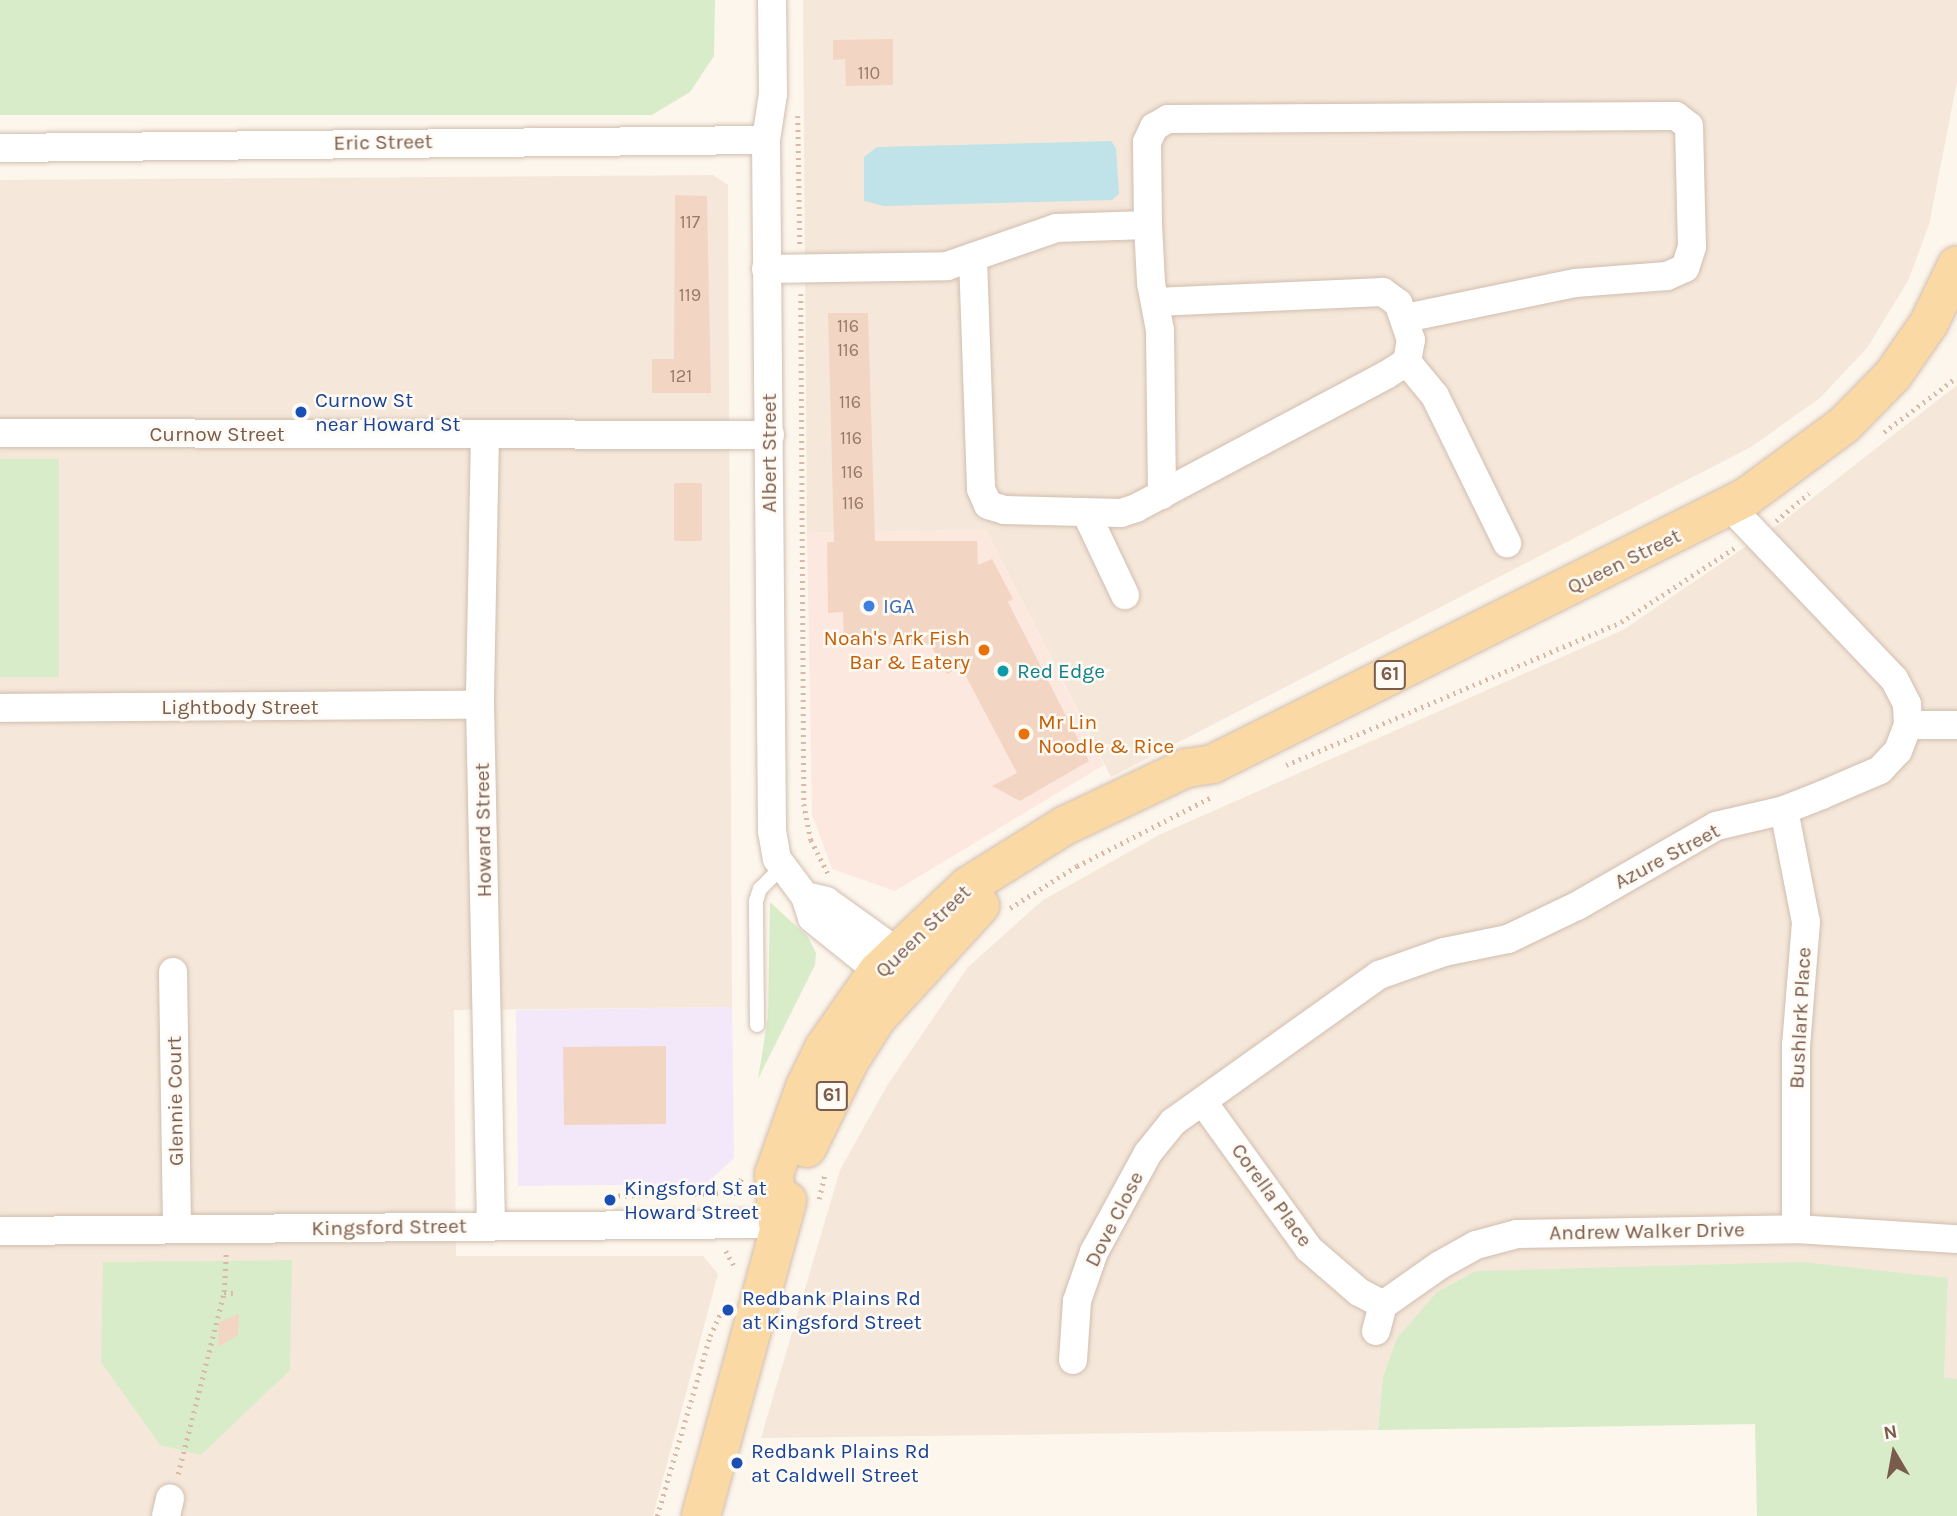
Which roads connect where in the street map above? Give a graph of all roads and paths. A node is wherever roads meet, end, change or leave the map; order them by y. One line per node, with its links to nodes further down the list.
1 (772, 0): 3 (street, Albert Street)
2 (798, 107): 8 (path)
3 (765, 140): 4 (street, Eric Street); 9 (street, Albert Street)
4 (0, 148)
5 (1148, 225): 6 (street); 10 (street); 11 (street)
6 (973, 258): 8 (street); 21 (street)
7 (1957, 265): 20 (main road, Queen Street / 61)
8 (800, 268): 9 (street); 33 (path)
9 (766, 269): 16 (street, Albert Street)
10 (1155, 302): 11 (street); 19 (street)
11 (1406, 318): 12 (street)
12 (1407, 362): 19 (street); 23 (street)
13 (1957, 377): 17 (path)
14 (0, 433): 15 (street, Curnow Street)
15 (485, 434): 16 (street, Curnow Street); 25 (street, Howard Street)
16 (770, 435): 32 (street, Albert Street)
17 (1875, 439)
18 (1816, 487): 22 (path)
19 (1163, 495): 21 (street)
20 (1730, 506): 22 (street); 30 (main road, Queen Street / 61)
21 (1086, 513): 24 (street)
22 (1755, 534): 27 (street); 29 (path)
23 (1507, 543)
24 (1125, 595)
25 (481, 705): 26 (street, Lightbody Street); 44 (street, Howard Street)
26 (0, 708)
27 (1908, 725): 28 (street); 31 (street, Azure Street)
28 (1957, 725)
29 (1274, 770)
30 (1213, 780): 34 (path); 35 (main road, Queen Street / 61)
31 (1784, 810): 38 (street, Azure Street); 47 (street, Bushlark Place)
32 (781, 868): 35 (street); 37 (lane)
33 (831, 878)
34 (1006, 911)
35 (895, 968): 43 (main road, Queen Street / 61)
36 (173, 972): 45 (street, Glennie Court)
37 (757, 1025)
38 (1203, 1102): 54 (street, Corella Place); 55 (street, Dove Close)
39 (828, 1164): 41 (path)
40 (604, 1196): 42 (path)
41 (818, 1203)
42 (728, 1224): 43 (street, Kingsford Street); 44 (street, Kingsford Street); 50 (path)
43 (778, 1224): 58 (main road, Queen Street / 61)
44 (491, 1226): 46 (street, Kingsford Street)
45 (177, 1229): 46 (street, Kingsford Street); 48 (street, Kingsford Street)
46 (227, 1229): 51 (path)
47 (1796, 1229): 49 (street, Andrew Walker Drive); 54 (street, Andrew Walker Drive)
48 (0, 1231)
49 (1957, 1239)
50 (736, 1272)
51 (224, 1292): 52 (path); 56 (path)
52 (233, 1293)
53 (726, 1303): 57 (path)
54 (1379, 1318)
55 (1073, 1360)
56 (168, 1507)
57 (657, 1516)
58 (701, 1516)

